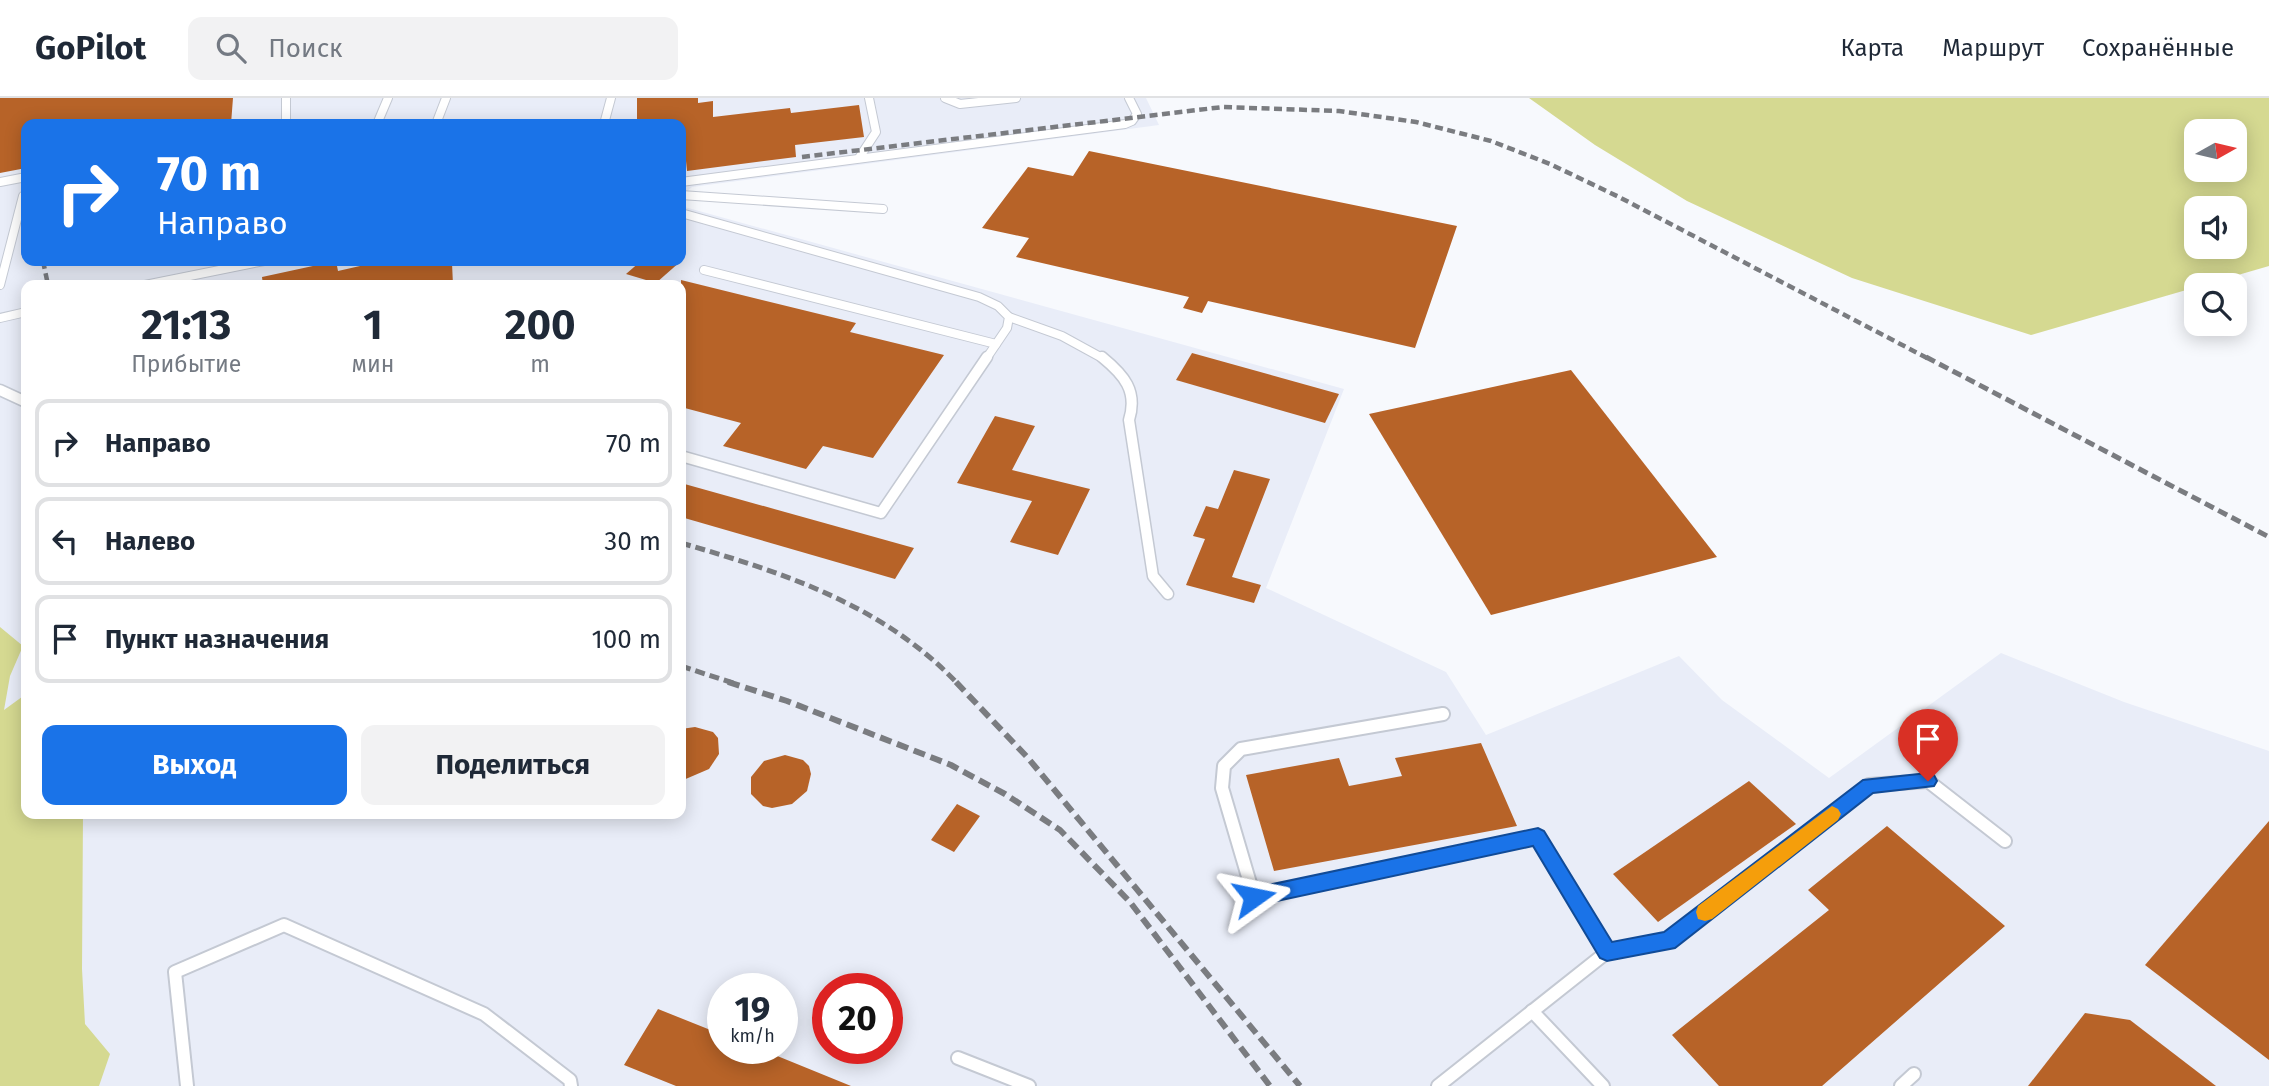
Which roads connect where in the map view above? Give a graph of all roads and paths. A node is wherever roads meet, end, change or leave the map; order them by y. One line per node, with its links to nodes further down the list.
1 (286, 98): 9 (lane)
2 (388, 98): 10 (lane)
3 (446, 98): 11 (lane)
4 (611, 98): 12 (lane)
5 (869, 98): 13 (lane)
6 (945, 98): 7 (lane)
7 (1016, 98)
8 (1129, 98): 13 (lane)
9 (286, 119)
10 (379, 119)
11 (438, 119)
12 (605, 119)
13 (859, 158): 15 (lane)
14 (21, 178): 16 (lane)
15 (686, 181)
16 (0, 182)
17 (686, 195): 19 (lane)
18 (21, 204): 24 (lane)
19 (883, 209)
20 (686, 214): 26 (lane)
21 (237, 266): 23 (lane)
22 (704, 270): 28 (lane)
23 (169, 280)
24 (0, 285)
25 (21, 313): 27 (lane)
26 (1009, 317): 28 (lane); 32 (lane)
27 (0, 318)
28 (996, 344): 31 (lane)
29 (0, 390): 30 (lane)
30 (21, 400)
31 (686, 457)
32 (1168, 594)
33 (1443, 714): 35 (lane)
34 (2005, 841): 35 (lane)
35 (1607, 952): 36 (lane)
36 (1532, 1011): 42 (lane); 43 (lane)
37 (958, 1058): 41 (lane)
38 (1914, 1074): 44 (lane)
39 (187, 1086): 40 (lane)
40 (571, 1086)
41 (1030, 1086)
42 (1438, 1086)
43 (1603, 1086)
44 (1901, 1086)

